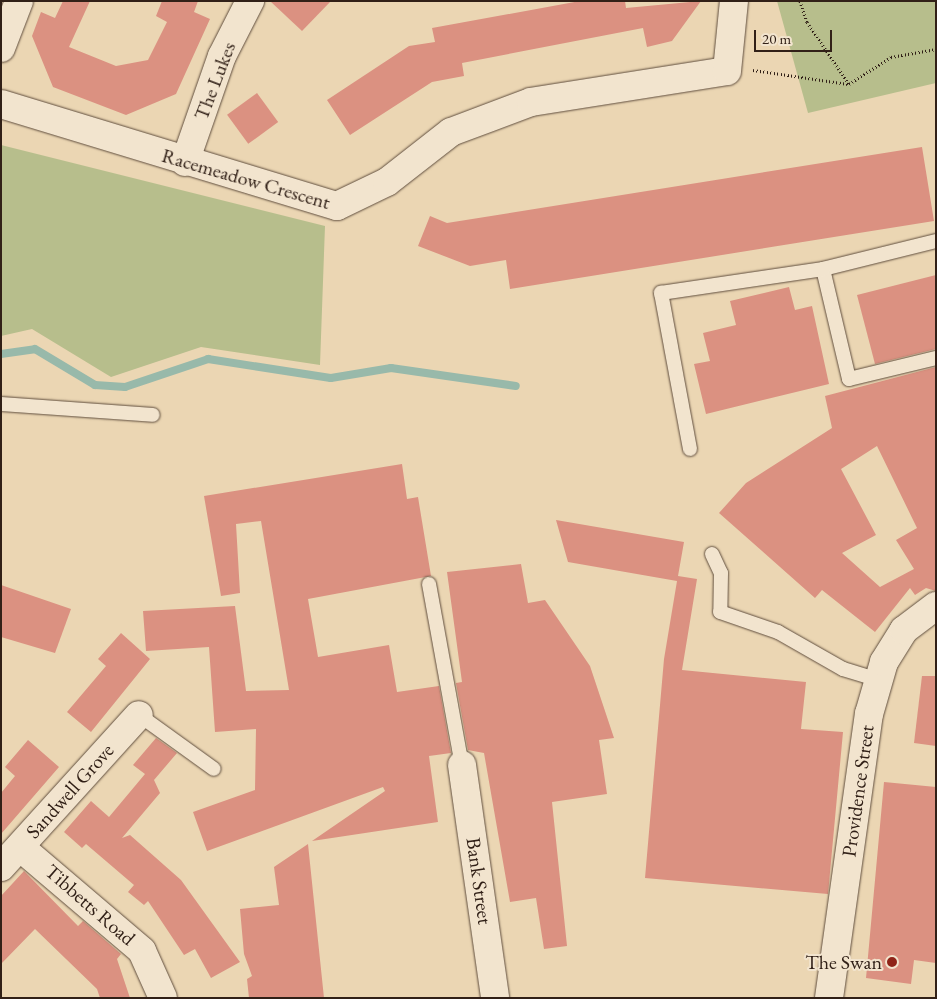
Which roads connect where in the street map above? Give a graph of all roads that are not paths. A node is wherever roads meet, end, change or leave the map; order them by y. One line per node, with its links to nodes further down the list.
1 (19, 1): 4 (street)
2 (250, 1): 6 (street, The Lukes)
3 (734, 1): 6 (street, Racemeadow Crescent)
4 (1, 48)
5 (1, 104): 6 (street, Racemeadow Crescent)
6 (185, 162)
7 (936, 241): 8 (lane)
8 (823, 269): 9 (lane); 12 (lane)
9 (936, 358)
10 (1, 404): 11 (lane)
11 (153, 415)
12 (690, 449)
13 (712, 554): 16 (lane)
14 (429, 584): 18 (lane)
15 (936, 606): 16 (street, Providence Street)
16 (879, 680): 24 (street, Providence Street)
17 (139, 714): 19 (lane); 20 (street, Sandwell Grove)
18 (462, 765): 23 (street, Bank Street)
19 (214, 769)
20 (20, 847): 21 (street, Sandwell Grove); 22 (street, Tibbetts Road)
21 (1, 868)
22 (163, 998)
23 (495, 998)
24 (829, 998)

